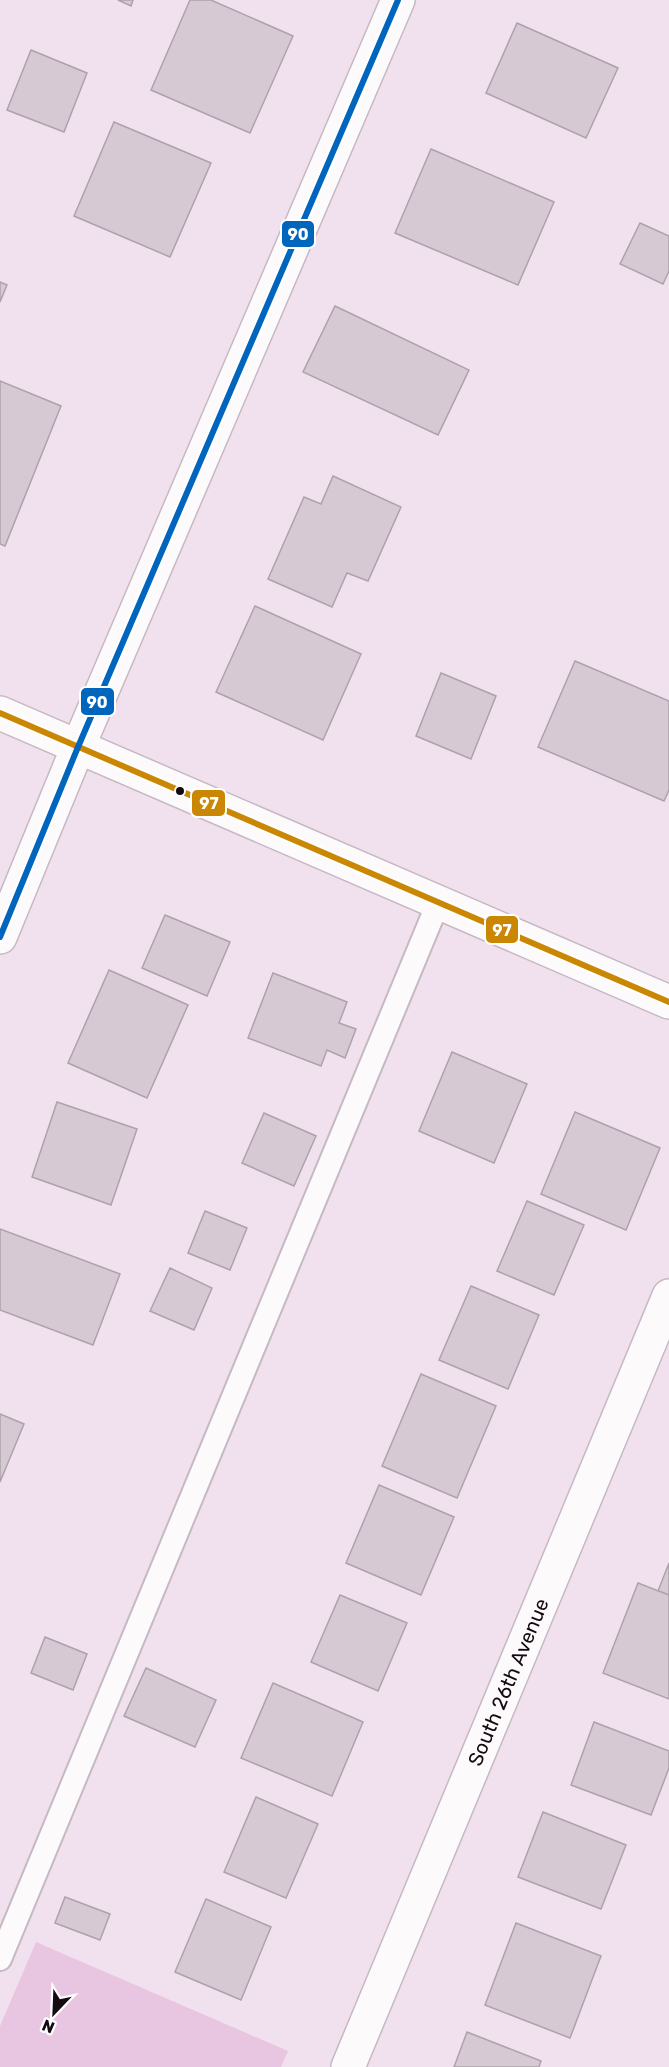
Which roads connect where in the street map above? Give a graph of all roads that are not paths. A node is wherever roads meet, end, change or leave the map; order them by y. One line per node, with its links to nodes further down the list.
1 (398, 0): 3 (street)
2 (0, 713): 3 (street)
3 (78, 747): 4 (street); 5 (street)
4 (438, 903): 6 (street); 8 (lane)
5 (0, 937)
6 (669, 1002)
7 (669, 1296): 9 (street, South 26th Avenue)
8 (0, 1959)
9 (348, 2067)

